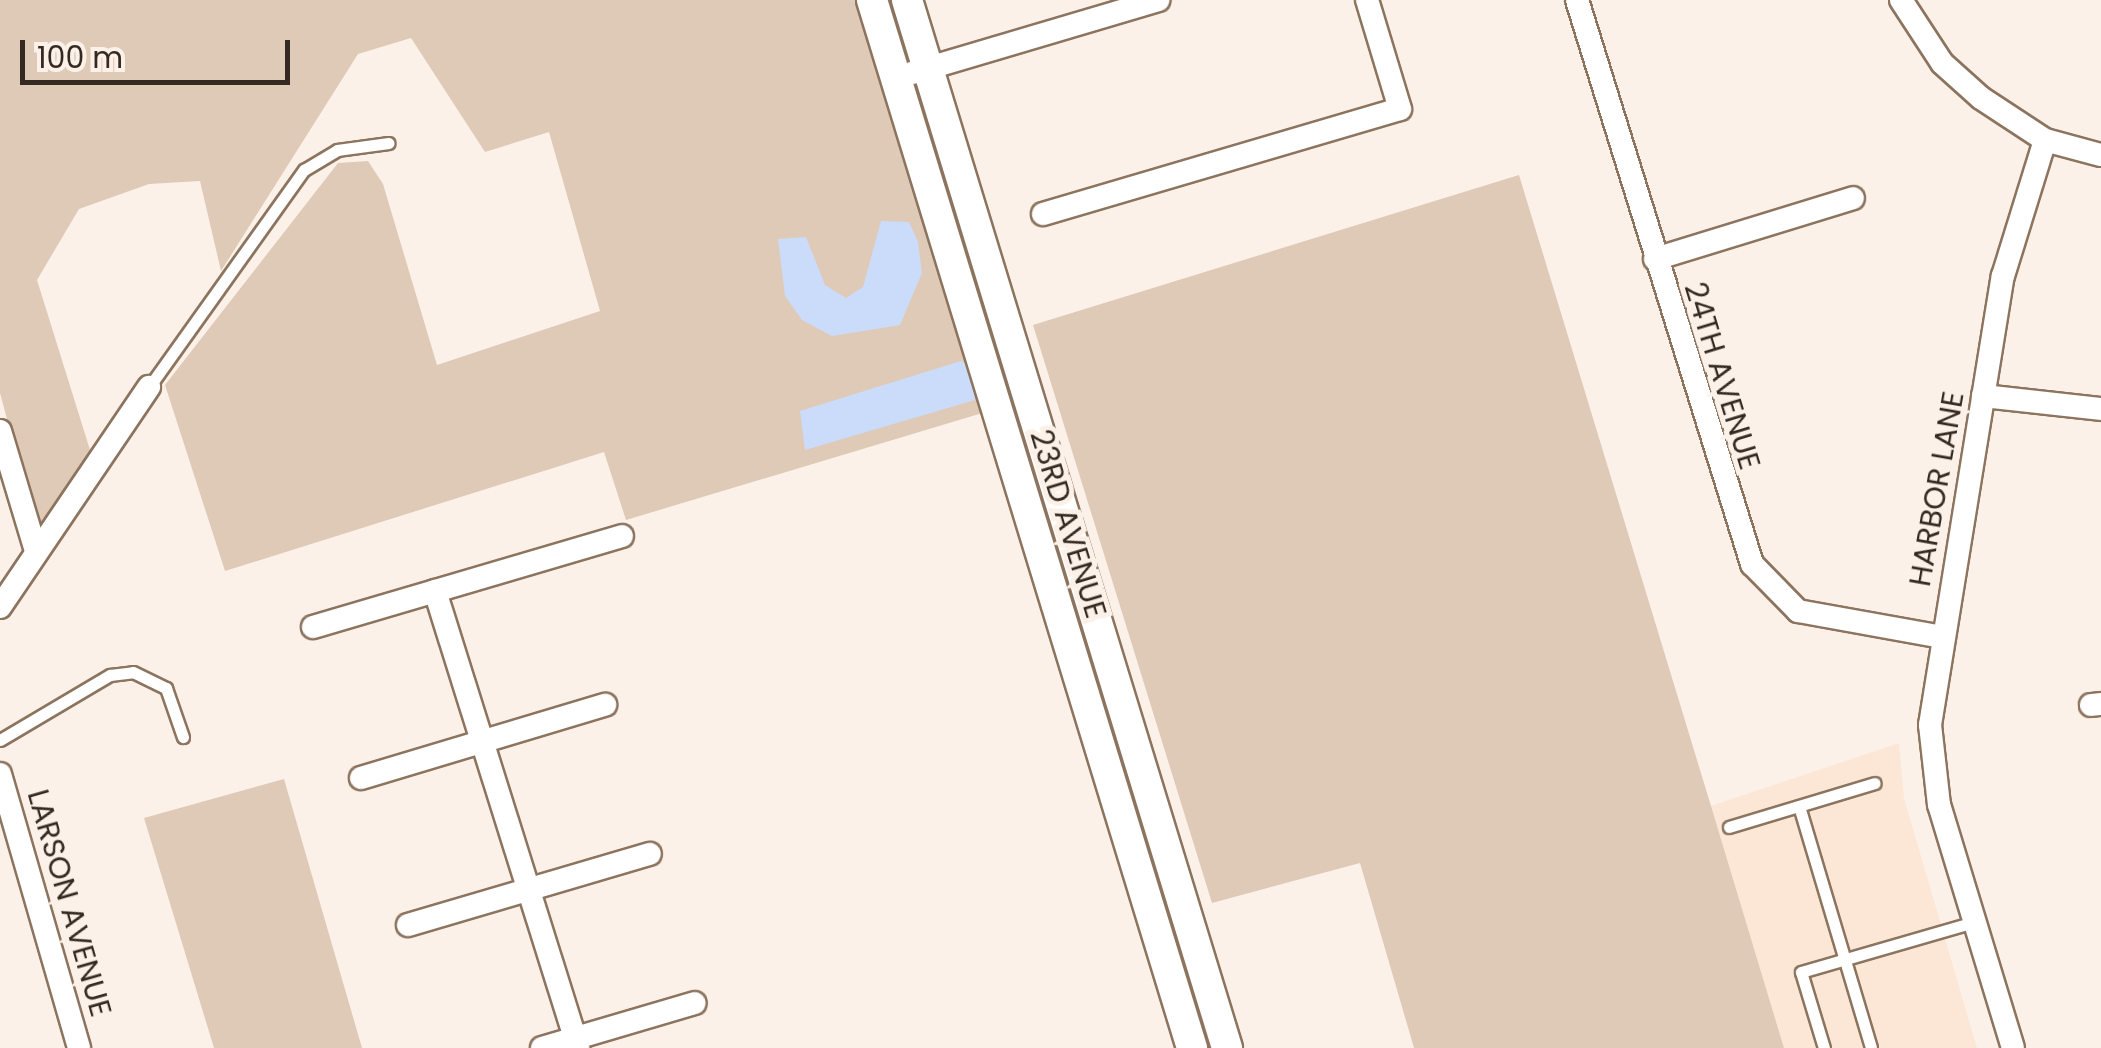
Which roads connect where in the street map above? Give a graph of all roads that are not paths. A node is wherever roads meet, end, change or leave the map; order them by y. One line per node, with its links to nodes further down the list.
1 (872, 0): 8 (main road, 23RD AVENUE)
2 (906, 0): 7 (main road, 23RD AVENUE)
3 (1158, 0): 7 (street)
4 (1367, 0): 13 (street)
5 (1576, 0): 14 (street, 24TH AVENUE)
6 (1900, 0): 9 (street)
7 (927, 69): 8 (street); 44 (main road, 23RD AVENUE)
8 (896, 78): 43 (main road, 23RD AVENUE)
9 (2045, 140): 11 (street); 16 (street, HARBOR LANE)
10 (389, 143): 15 (lane)
11 (2101, 155)
12 (1854, 198): 14 (street)
13 (1043, 214)
14 (1655, 258): 24 (street, 24TH AVENUE)
15 (148, 387): 20 (street)
16 (1983, 396): 17 (street); 24 (street, HARBOR LANE)
17 (2101, 409)
18 (0, 432): 20 (street)
19 (622, 536): 21 (street)
20 (35, 548): 22 (street)
21 (434, 591): 23 (street); 28 (street)
22 (0, 606)
23 (313, 627)
24 (1942, 637): 36 (street, HARBOR LANE)
25 (606, 705): 28 (street)
26 (183, 736): 27 (lane)
27 (0, 740)
28 (482, 742): 30 (street); 35 (street)
29 (0, 774): 41 (street, LARSON AVENUE)
30 (361, 778)
31 (1875, 783): 32 (lane)
32 (1799, 806): 33 (lane); 38 (lane)
33 (1728, 828)
34 (650, 854): 35 (street)
35 (528, 890): 37 (street); 40 (street)
36 (1974, 922): 38 (lane); 47 (street, HARBOR LANE)
37 (408, 925)
38 (1844, 959): 45 (lane); 46 (lane)
39 (695, 1003): 40 (street)
40 (577, 1044): 42 (street)
41 (79, 1048)
42 (542, 1048)
43 (1192, 1048)
44 (1228, 1048)
45 (1824, 1048)
46 (1871, 1048)
47 (2012, 1048)

